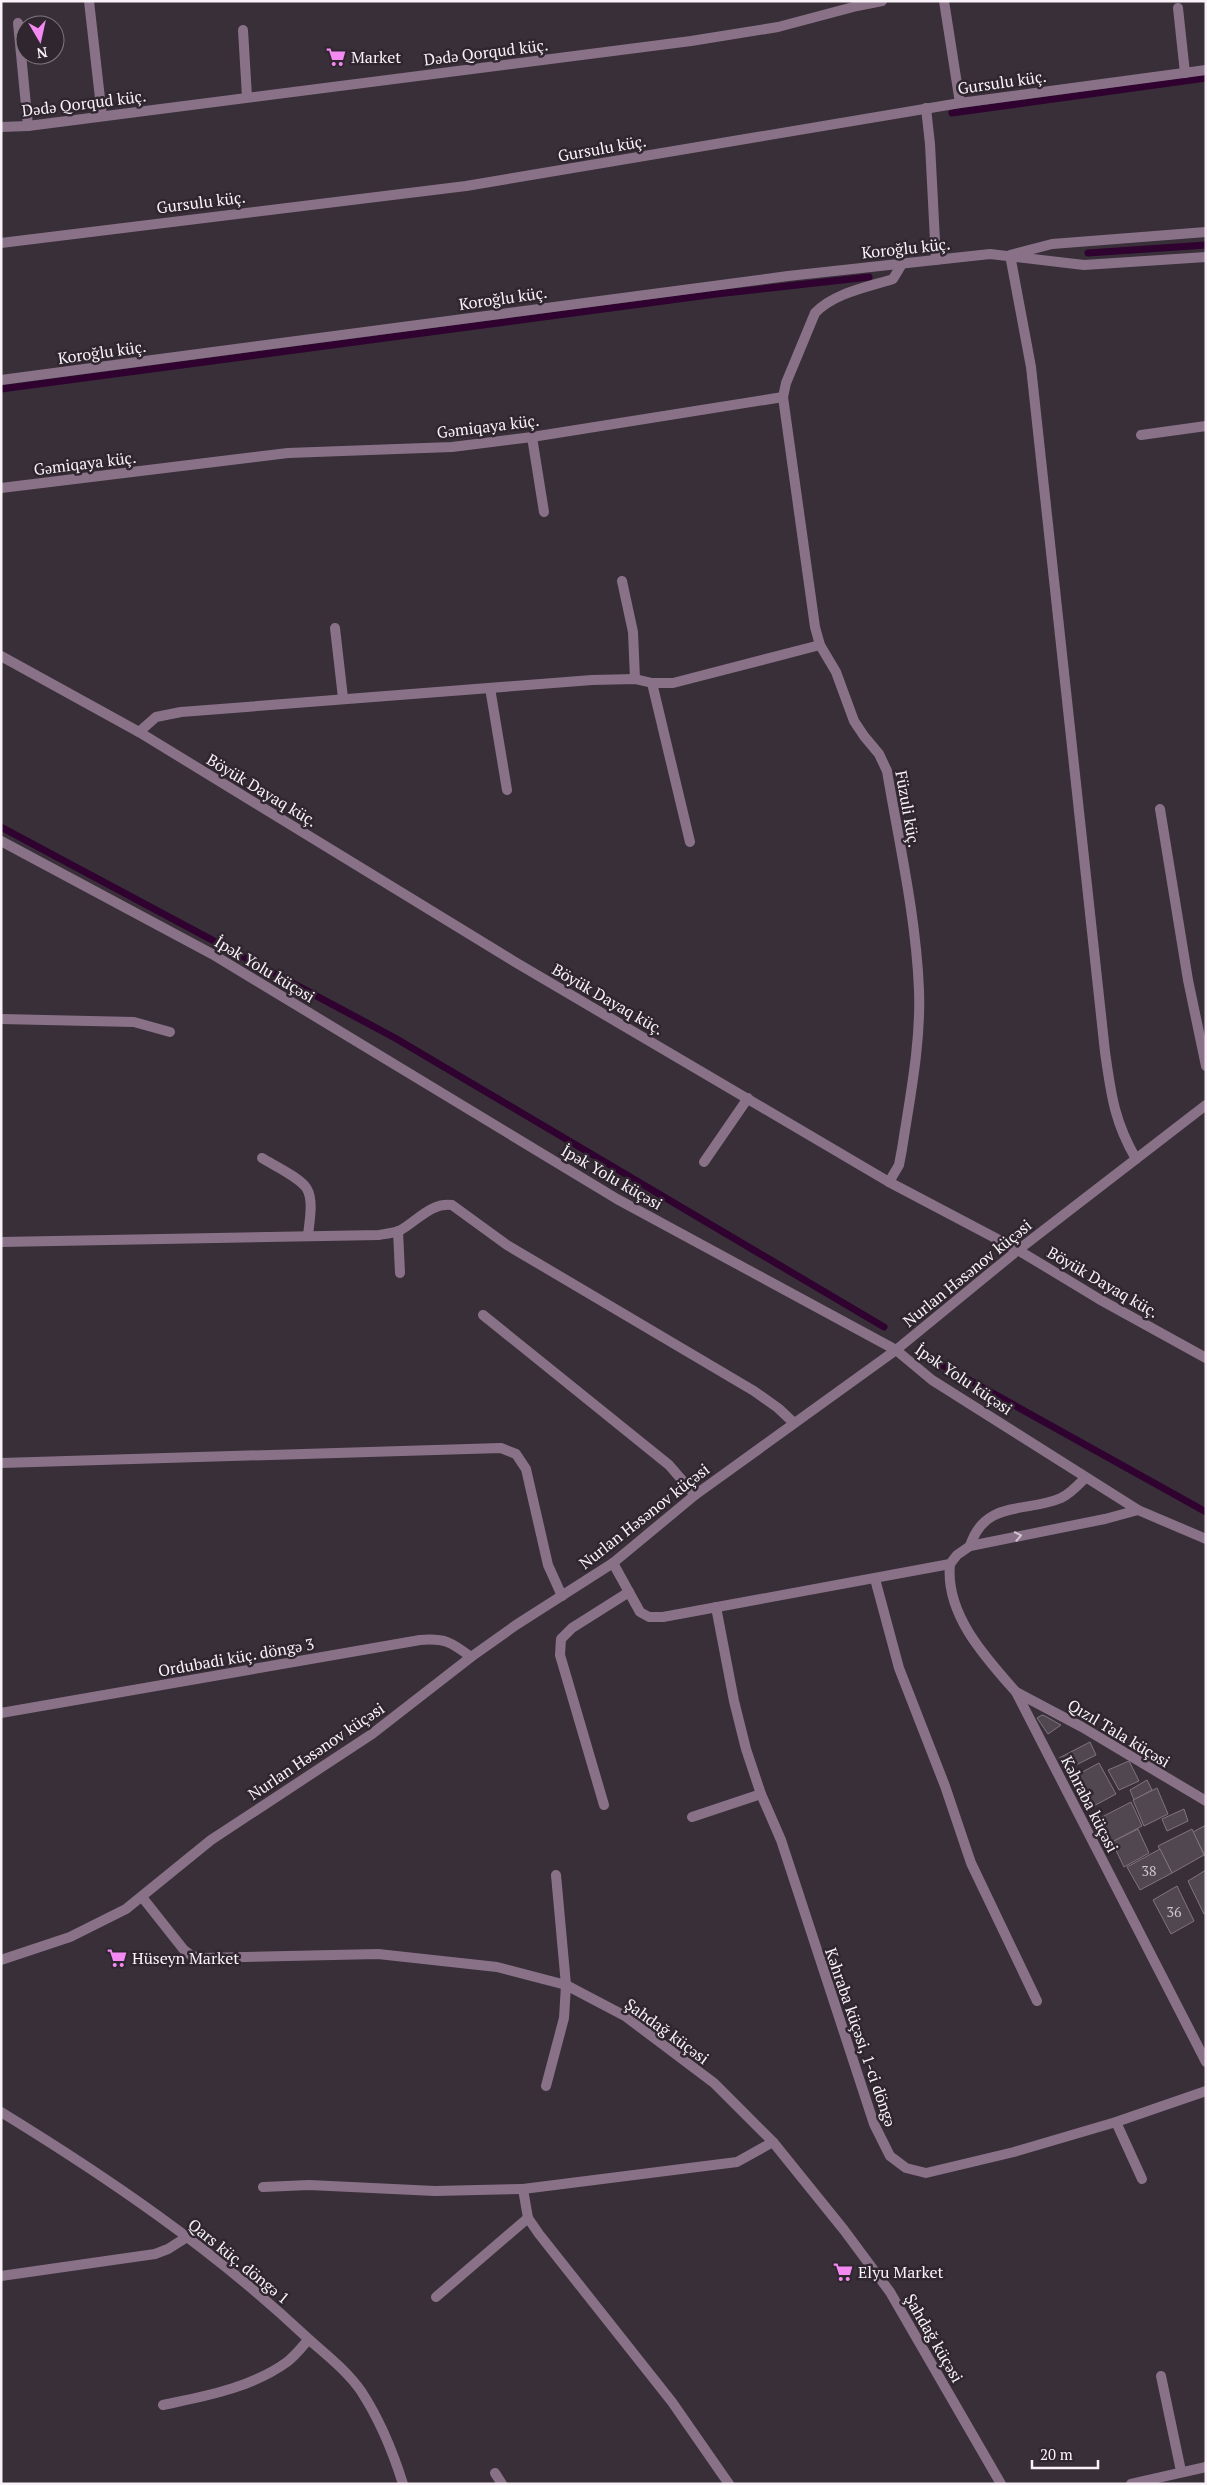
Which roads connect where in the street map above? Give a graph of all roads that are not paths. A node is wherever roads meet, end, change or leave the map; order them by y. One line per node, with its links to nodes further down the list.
1 (89, 1): 13 (street)
2 (882, 1): 4 (street, Dədə Qorqud küç.)
3 (944, 1): 11 (street)
4 (836, 6): 10 (street, Dədə Qorqud küç.)
5 (1178, 8): 9 (street)
6 (243, 30): 10 (street)
7 (22, 65): 14 (street)
8 (1206, 70): 9 (street, Gursulu küç.)
9 (1185, 73): 11 (street, Gursulu küç.)
10 (247, 97): 13 (street, Dədə Qorqud küç.)
11 (960, 102): 12 (street, Gursulu küç.)
12 (926, 108): 17 (street, Gursulu küç.); 20 (street)
13 (102, 116): 14 (street, Dədə Qorqud küç.)
14 (28, 126): 15 (street, Dədə Qorqud küç.)
15 (1, 127)
16 (1206, 232): 18 (street, Koroğlu küç.)
17 (1, 243)
18 (1010, 255): 19 (street, Koroğlu küç.); 20 (street, Koroğlu küç.); 48 (street)
19 (1206, 257)
20 (936, 260): 21 (street, Koroğlu küç.)
21 (902, 264): 22 (street, Koroğlu küç.); 23 (street)
22 (1, 380)
23 (783, 397): 26 (street, Gəmiqaya küç.); 31 (street, Füzuli küç.)
24 (1206, 426): 25 (street)
25 (1141, 435)
26 (532, 437): 27 (street, Gəmiqaya küç.); 28 (street)
27 (1, 488)
28 (544, 512)
29 (622, 581): 33 (street)
30 (335, 628): 36 (street)
31 (820, 645): 34 (street); 50 (street, Füzuli küç.)
32 (1, 656): 37 (street, Böyük Dayaq küç.)
33 (635, 679): 34 (street); 35 (street)
34 (652, 683): 41 (street)
35 (490, 688): 36 (street); 38 (street)
36 (343, 698): 37 (street)
37 (139, 732): 45 (street, Böyük Dayaq küç.)
38 (507, 790)
39 (1160, 809): 44 (street)
40 (1, 841): 57 (street, İpək Yolu küçəsi)
41 (690, 842)
42 (1, 1019): 43 (street)
43 (170, 1032)
44 (1206, 1066)
45 (748, 1098): 49 (street); 50 (street, Böyük Dayaq küç.)
46 (1206, 1105): 48 (street, Nurlan Həsənov küçəsi)
47 (262, 1158): 52 (street)
48 (1136, 1159): 54 (street, Nurlan Həsənov küçəsi)
49 (704, 1162)
50 (889, 1182): 54 (street, Böyük Dayaq küç.)
51 (398, 1231): 52 (street); 55 (street); 59 (street)
52 (308, 1236): 53 (street)
53 (1, 1242)
54 (1018, 1250): 57 (street, Nurlan Həsənov küçəsi); 58 (street, Böyük Dayaq küç.)
55 (400, 1274)
56 (483, 1315): 62 (street)
57 (896, 1350): 59 (street, Nurlan Həsənov küçəsi); 61 (street, İpək Yolu küçəsi)
58 (1206, 1358)
59 (794, 1424): 62 (street, Nurlan Həsənov küçəsi)
60 (1, 1463): 70 (street)
61 (1085, 1478): 63 (street, İpək Yolu küçəsi); 65 (street)
62 (695, 1495): 66 (street, Nurlan Həsənov küçəsi)
63 (1138, 1510): 64 (street, İpək Yolu küçəsi); 65 (street, one-way to 63)
64 (1206, 1539)
65 (970, 1546): 67 (street)
66 (613, 1563): 69 (street); 70 (street, Nurlan Həsənov küçəsi)
67 (950, 1564): 68 (street); 73 (street, Kəhraba küçəsi)
68 (875, 1579): 71 (street); 83 (street)
69 (629, 1592): 71 (street); 77 (street)
70 (562, 1596): 72 (street, Nurlan Həsənov küçəsi)
71 (716, 1608): 75 (street, Kəhraba küçəsi, 1-ci döngə)
72 (471, 1657): 74 (street, Ordubadi küç. döngə 3); 80 (street, Nurlan Həsənov küçəsi)
73 (1016, 1692): 76 (street, Qızıl Tala küçəsi); 84 (street, Kəhraba küçəsi)
74 (1, 1713)
75 (761, 1794): 78 (street); 88 (street, Kəhraba küçəsi, 1-ci döngə)
76 (1206, 1802)
77 (604, 1805)
78 (692, 1817)
79 (556, 1875): 82 (street)
80 (142, 1897): 81 (street, Nurlan Həsənov küçəsi); 82 (street, Şahdağ küçəsi)
81 (1, 1960)
82 (566, 1985): 85 (street); 89 (street, Şahdağ küçəsi)
83 (1037, 2001)
84 (1206, 2062)
85 (546, 2086)
86 (1206, 2091): 88 (street, Kəhraba küçəsi, 1-ci döngə)
87 (1, 2112): 94 (street, Qars küç. döngə 1)
88 (1116, 2122): 90 (street)
89 (773, 2142): 92 (street); 106 (street, Şahdağ küçəsi)
90 (1142, 2179)
91 (264, 2187): 92 (street)
92 (523, 2189): 93 (street)
93 (528, 2218): 96 (street); 105 (street)
94 (187, 2237): 95 (street); 97 (street, Qars küç. döngə 1)
95 (1, 2276)
96 (436, 2297)
97 (308, 2340): 99 (street); 103 (street, Qars küç. döngə 1)
98 (1161, 2376): 101 (street)
99 (163, 2405)
100 (1206, 2467): 101 (street)
101 (1181, 2471): 107 (street)
102 (495, 2473): 104 (street)
103 (403, 2484)
104 (502, 2484)
105 (729, 2484)
106 (1001, 2484)
107 (1131, 2484)

